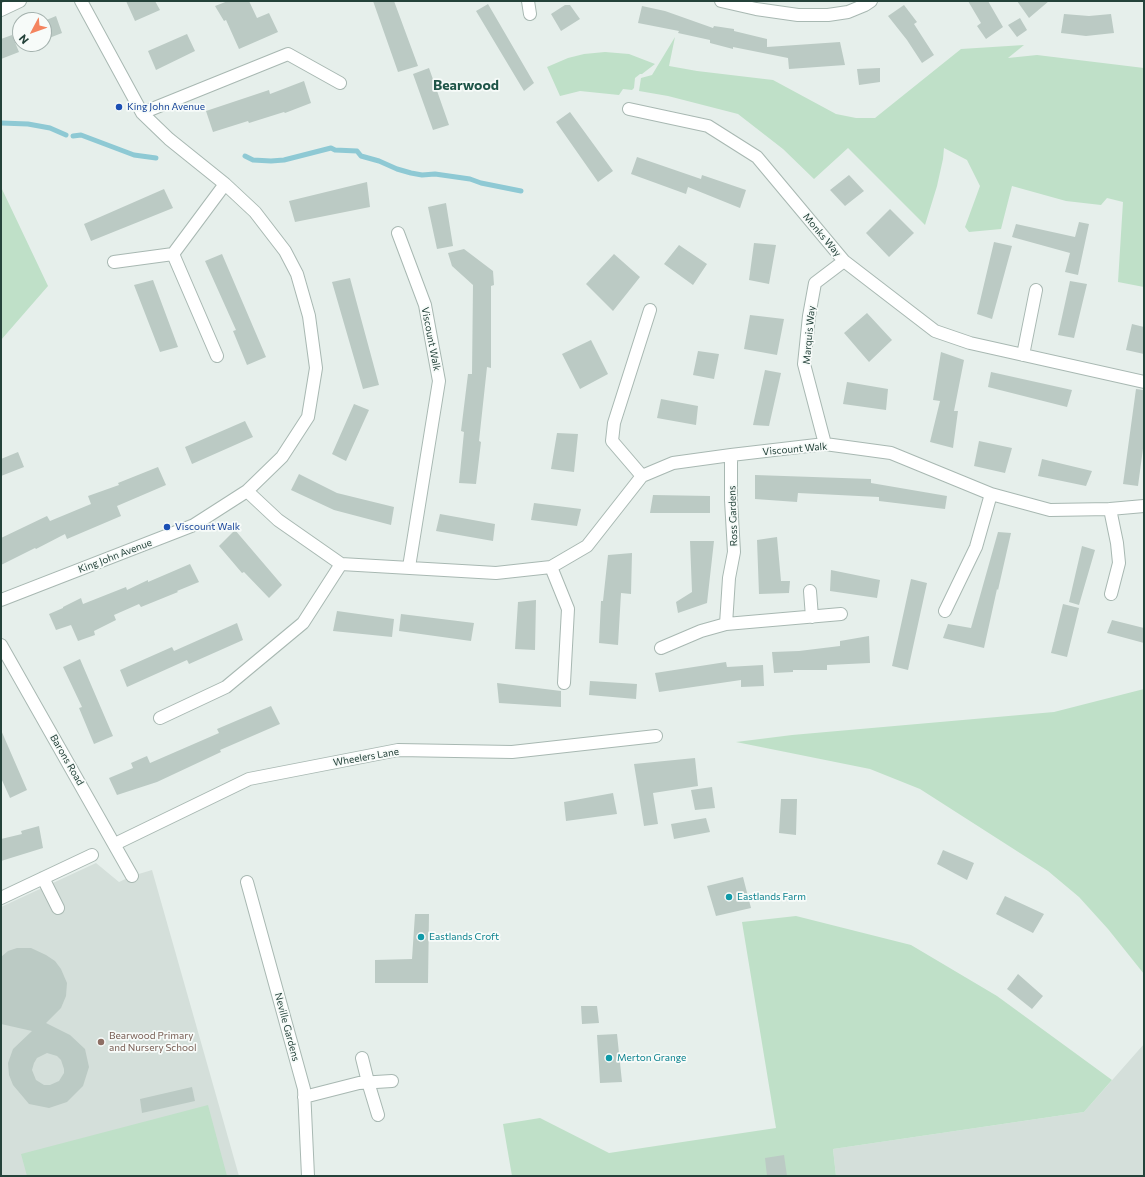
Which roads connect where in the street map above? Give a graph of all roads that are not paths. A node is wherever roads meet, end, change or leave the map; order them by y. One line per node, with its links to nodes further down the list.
1 (20, 1): 6 (street)
2 (81, 1): 10 (street, King John Avenue)
3 (528, 1): 7 (street)
4 (721, 1): 5 (street)
5 (871, 1)
6 (1, 10)
7 (530, 14)
8 (340, 83): 10 (street)
9 (628, 109): 14 (street, Monks Way)
10 (142, 112): 11 (street, King John Avenue)
11 (225, 184): 13 (street); 24 (street, King John Avenue)
12 (398, 233): 29 (street, Viscount Walk)
13 (173, 254): 15 (street); 19 (street)
14 (844, 261): 18 (street, Monks Way); 21 (street, Marquis Way)
15 (114, 262)
16 (1036, 290): 18 (street)
17 (650, 310): 23 (street)
18 (1023, 355): 20 (street, Monks Way)
19 (217, 356)
20 (1144, 382)
21 (825, 444): 22 (street, Viscount Walk); 25 (street, Viscount Walk)
22 (731, 455): 23 (street, Viscount Walk); 37 (street, Ross Gardens)
23 (642, 476): 30 (street, Viscount Walk)
24 (247, 491): 28 (street); 33 (street, King John Avenue)
25 (991, 494): 27 (street, Viscount Walk); 34 (street)
26 (1144, 506): 27 (street, Viscount Walk)
27 (1110, 509): 32 (street)
28 (341, 564): 29 (street, Viscount Walk); 41 (street)
29 (409, 567): 30 (street, Viscount Walk)
30 (551, 567): 40 (street)
31 (810, 591): 36 (street)
32 (1111, 594)
33 (1, 600)
34 (945, 611)
35 (841, 614): 36 (street)
36 (812, 616): 37 (street)
37 (726, 624): 39 (street)
38 (1, 645): 43 (street, Barons Road)
39 (661, 648)
40 (564, 683)
41 (160, 718)
42 (656, 736): 43 (street, Wheelers Lane)
43 (115, 844): 45 (street, Barons Road)
44 (92, 855): 46 (street)
45 (132, 876)
46 (43, 878): 48 (street); 49 (street)
47 (247, 882): 53 (street, Neville Gardens)
48 (1, 898)
49 (58, 908)
50 (362, 1058): 52 (street)
51 (392, 1080): 52 (street)
52 (368, 1082): 53 (street); 54 (street)
53 (304, 1097): 55 (street, Neville Gardens)
54 (378, 1115)
55 (308, 1176)

